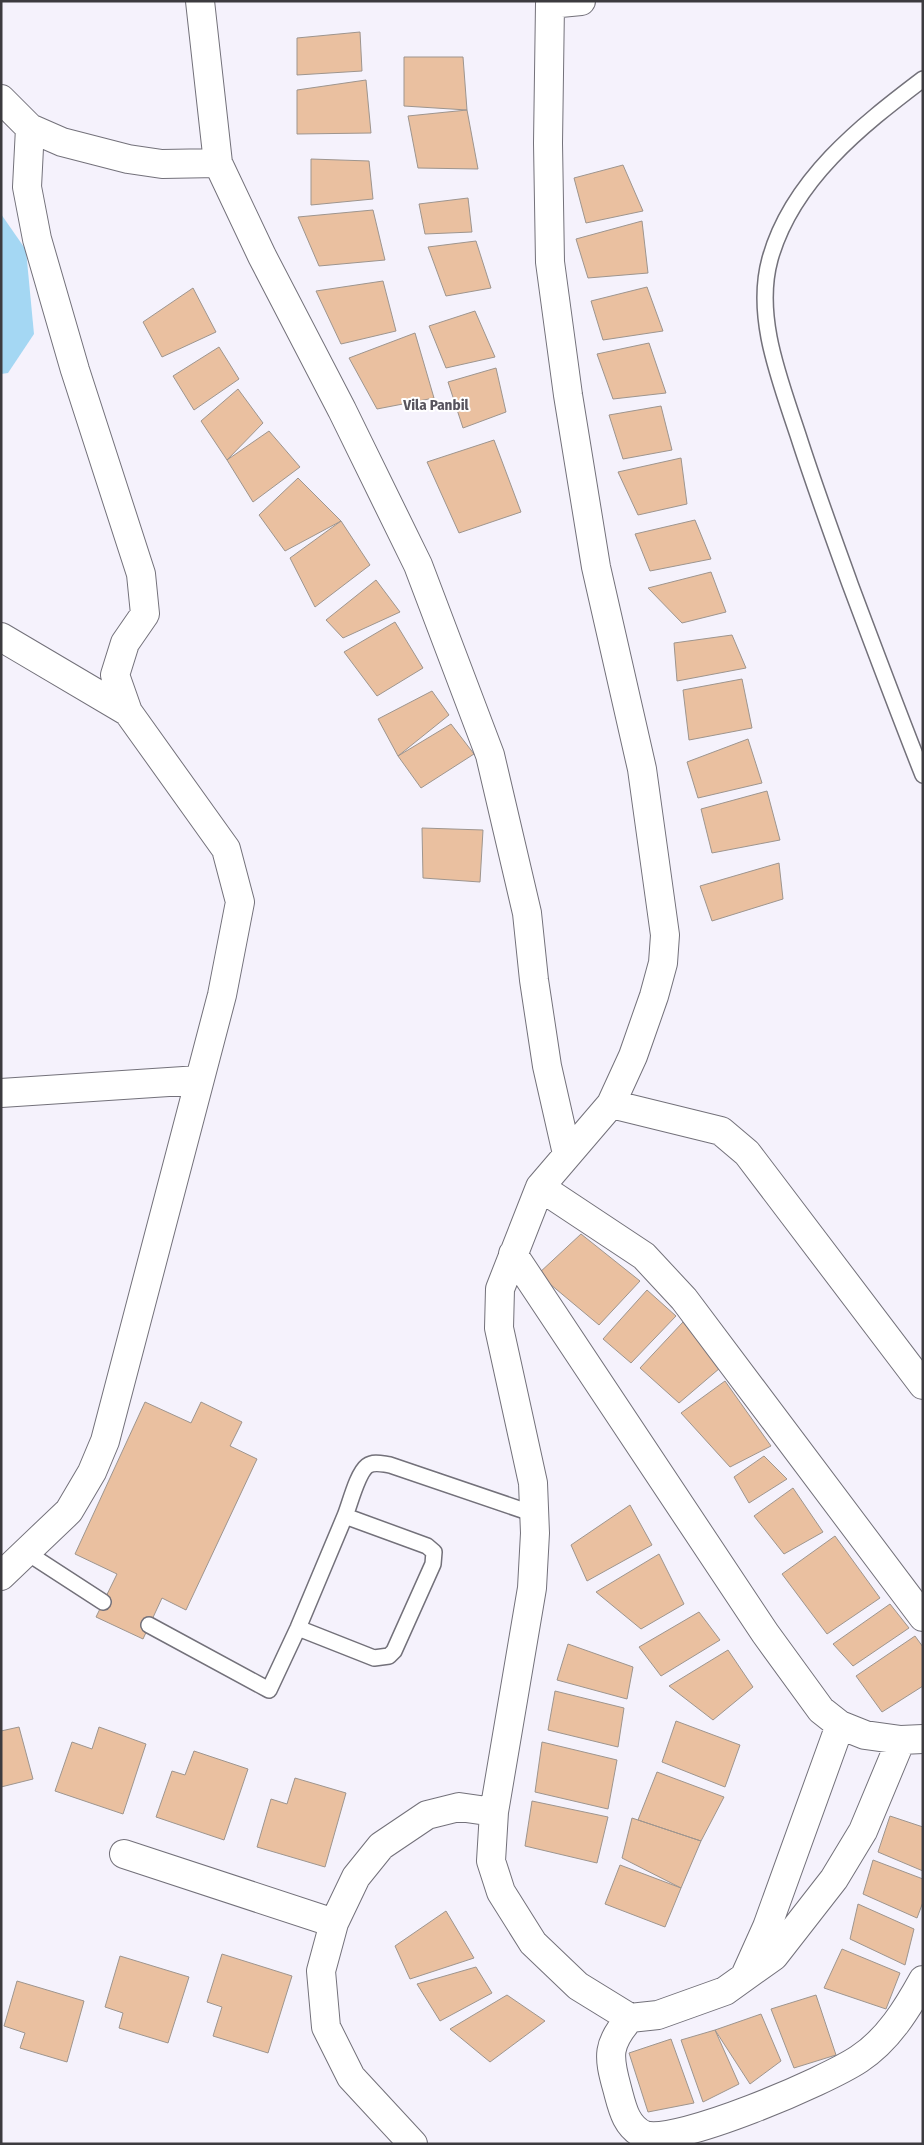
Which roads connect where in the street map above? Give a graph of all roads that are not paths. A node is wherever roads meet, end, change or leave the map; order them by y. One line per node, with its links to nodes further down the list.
1 (200, 1): 7 (street)
2 (581, 1): 3 (street)
3 (542, 3): 13 (street)
4 (923, 78): 10 (lane)
5 (1, 99): 6 (street)
6 (30, 128): 7 (street); 9 (street)
7 (218, 163): 14 (street)
8 (1, 637): 9 (street)
9 (128, 712): 11 (street)
10 (923, 775)
11 (199, 1080): 12 (street); 20 (street)
12 (1, 1093)
13 (611, 1104): 14 (street); 17 (street)
14 (567, 1154): 15 (street)
15 (540, 1187): 16 (street); 23 (street)
16 (514, 1254): 18 (street); 26 (street)
17 (923, 1385)
18 (534, 1514): 19 (lane); 28 (street)
19 (345, 1516): 25 (lane); 25 (lane)
20 (26, 1552): 21 (street); 22 (lane)
21 (1, 1576)
22 (103, 1602)
23 (923, 1617)
24 (149, 1625): 25 (lane)
25 (298, 1628)
26 (840, 1726): 27 (street); 31 (street)
27 (912, 1739): 31 (street)
28 (494, 1812): 30 (street); 33 (street)
29 (124, 1854): 30 (street)
30 (334, 1923): 34 (street)
31 (745, 1976): 33 (street)
32 (923, 1980): 33 (street)
33 (630, 2018)
34 (413, 2144)

